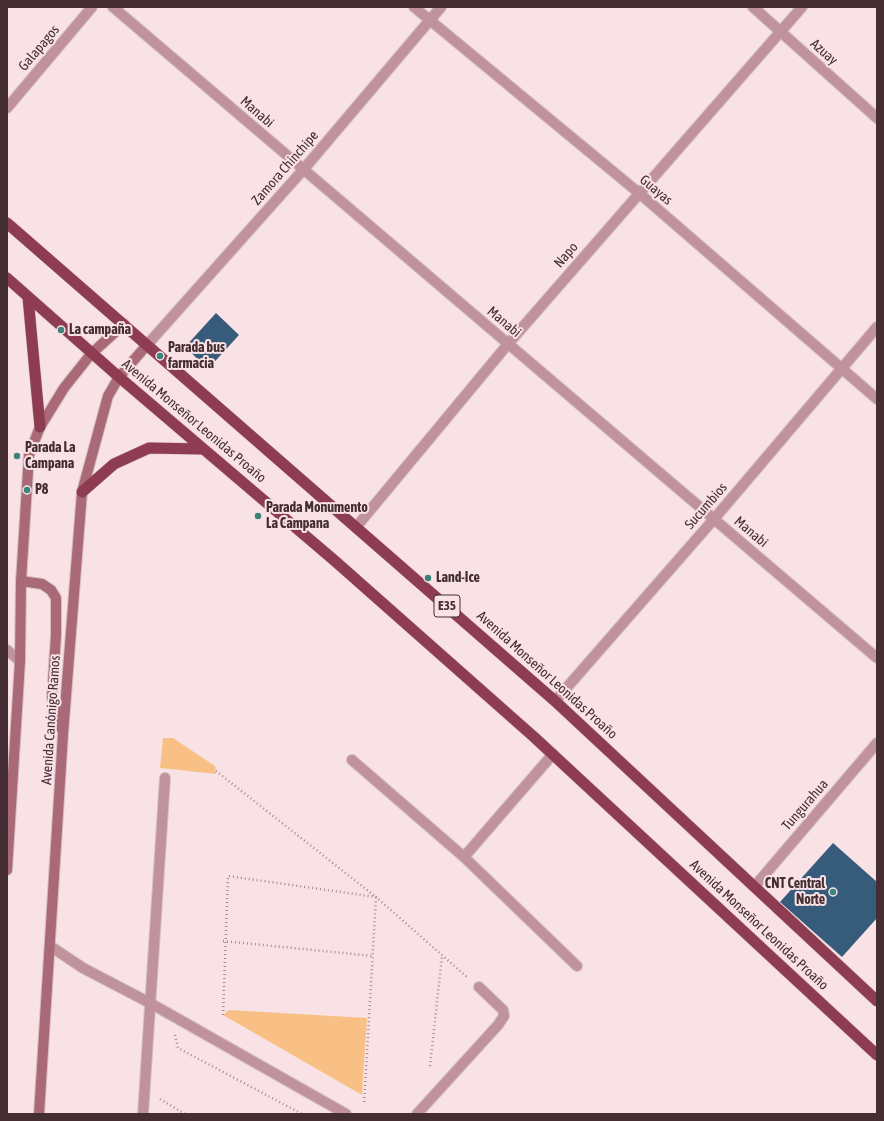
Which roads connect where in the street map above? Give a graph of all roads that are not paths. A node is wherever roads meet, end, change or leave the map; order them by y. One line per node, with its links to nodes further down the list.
1 (92, 7): 9 (street, Galapagos)
2 (113, 7): 11 (street, Manabi)
3 (414, 7): 7 (street, Guayas)
4 (442, 7): 7 (street, Zamora Chinchipe)
5 (753, 7): 8 (street, Azuay)
6 (802, 7): 8 (street, Napo)
7 (430, 21): 11 (street, Zamora Chinchipe); 12 (street, Guayas)
8 (781, 32): 10 (street, Azuay); 12 (street, Napo)
9 (7, 108)
10 (877, 118)
11 (302, 170): 18 (street, Manabi); 19 (street, Zamora Chinchipe)
12 (639, 193): 18 (street, Napo); 21 (street, Guayas)
13 (7, 223): 16 (highway, Avenida Monseñor Leonidas Proaño / E35)
14 (7, 278): 15 (highway, Avenida Monseñor Leonidas Proaño)
15 (28, 297): 20 (highway, Avenida Monseñor Leonidas Proaño); 24 (highway)
16 (124, 324): 19 (highway, Avenida Monseñor Leonidas Proaño / E35); 20 (main road)
17 (877, 327): 21 (street, Sucumbios)
18 (508, 344): 27 (street, Manabi); 28 (street, Napo)
19 (147, 345): 22 (main road, Avenida Canónigo Ramos); 28 (highway, Avenida Monseñor Leonidas Proaño / E35)
20 (91, 354): 22 (highway, Avenida Monseñor Leonidas Proaño); 24 (main road)
21 (842, 368): 23 (street, Guayas); 27 (street, Sucumbios)
22 (119, 377): 25 (highway, Avenida Monseñor Leonidas Proaño); 26 (main road, Avenida Canónigo Ramos)
23 (877, 399)
24 (40, 427): 29 (main road)
25 (203, 449): 26 (highway); 36 (highway, Avenida Monseñor Leonidas Proaño)
26 (82, 492): 34 (main road, Avenida Canónigo Ramos)
27 (714, 519): 31 (street, Manabi); 33 (street, Sucumbios)
28 (357, 526): 33 (highway, Avenida Monseñor Leonidas Proaño / E35)
29 (21, 580): 32 (main road); 34 (main road)
30 (7, 650): 32 (street)
31 (877, 658)
32 (20, 661): 40 (main road)
33 (555, 701): 41 (highway, Avenida Monseñor Leonidas Proaño / E35)
34 (63, 734): 42 (main road, Avenida Canónigo Ramos)
35 (877, 744): 41 (street, Tungurahua)
36 (553, 754): 39 (street); 47 (highway, Avenida Monseñor Leonidas Proaño)
37 (352, 760): 39 (street)
38 (165, 778): 46 (street)
39 (464, 857): 43 (street)
40 (7, 870)
41 (755, 886): 45 (highway, Avenida Monseñor Leonidas Proaño / E35)
42 (50, 946): 46 (street); 48 (main road, Avenida Canónigo Ramos)
43 (577, 966)
44 (479, 987): 51 (street)
45 (877, 1001)
46 (150, 1003): 49 (street); 50 (street)
47 (877, 1055)
48 (39, 1114)
49 (143, 1114)
50 (346, 1114)
51 (417, 1114)

